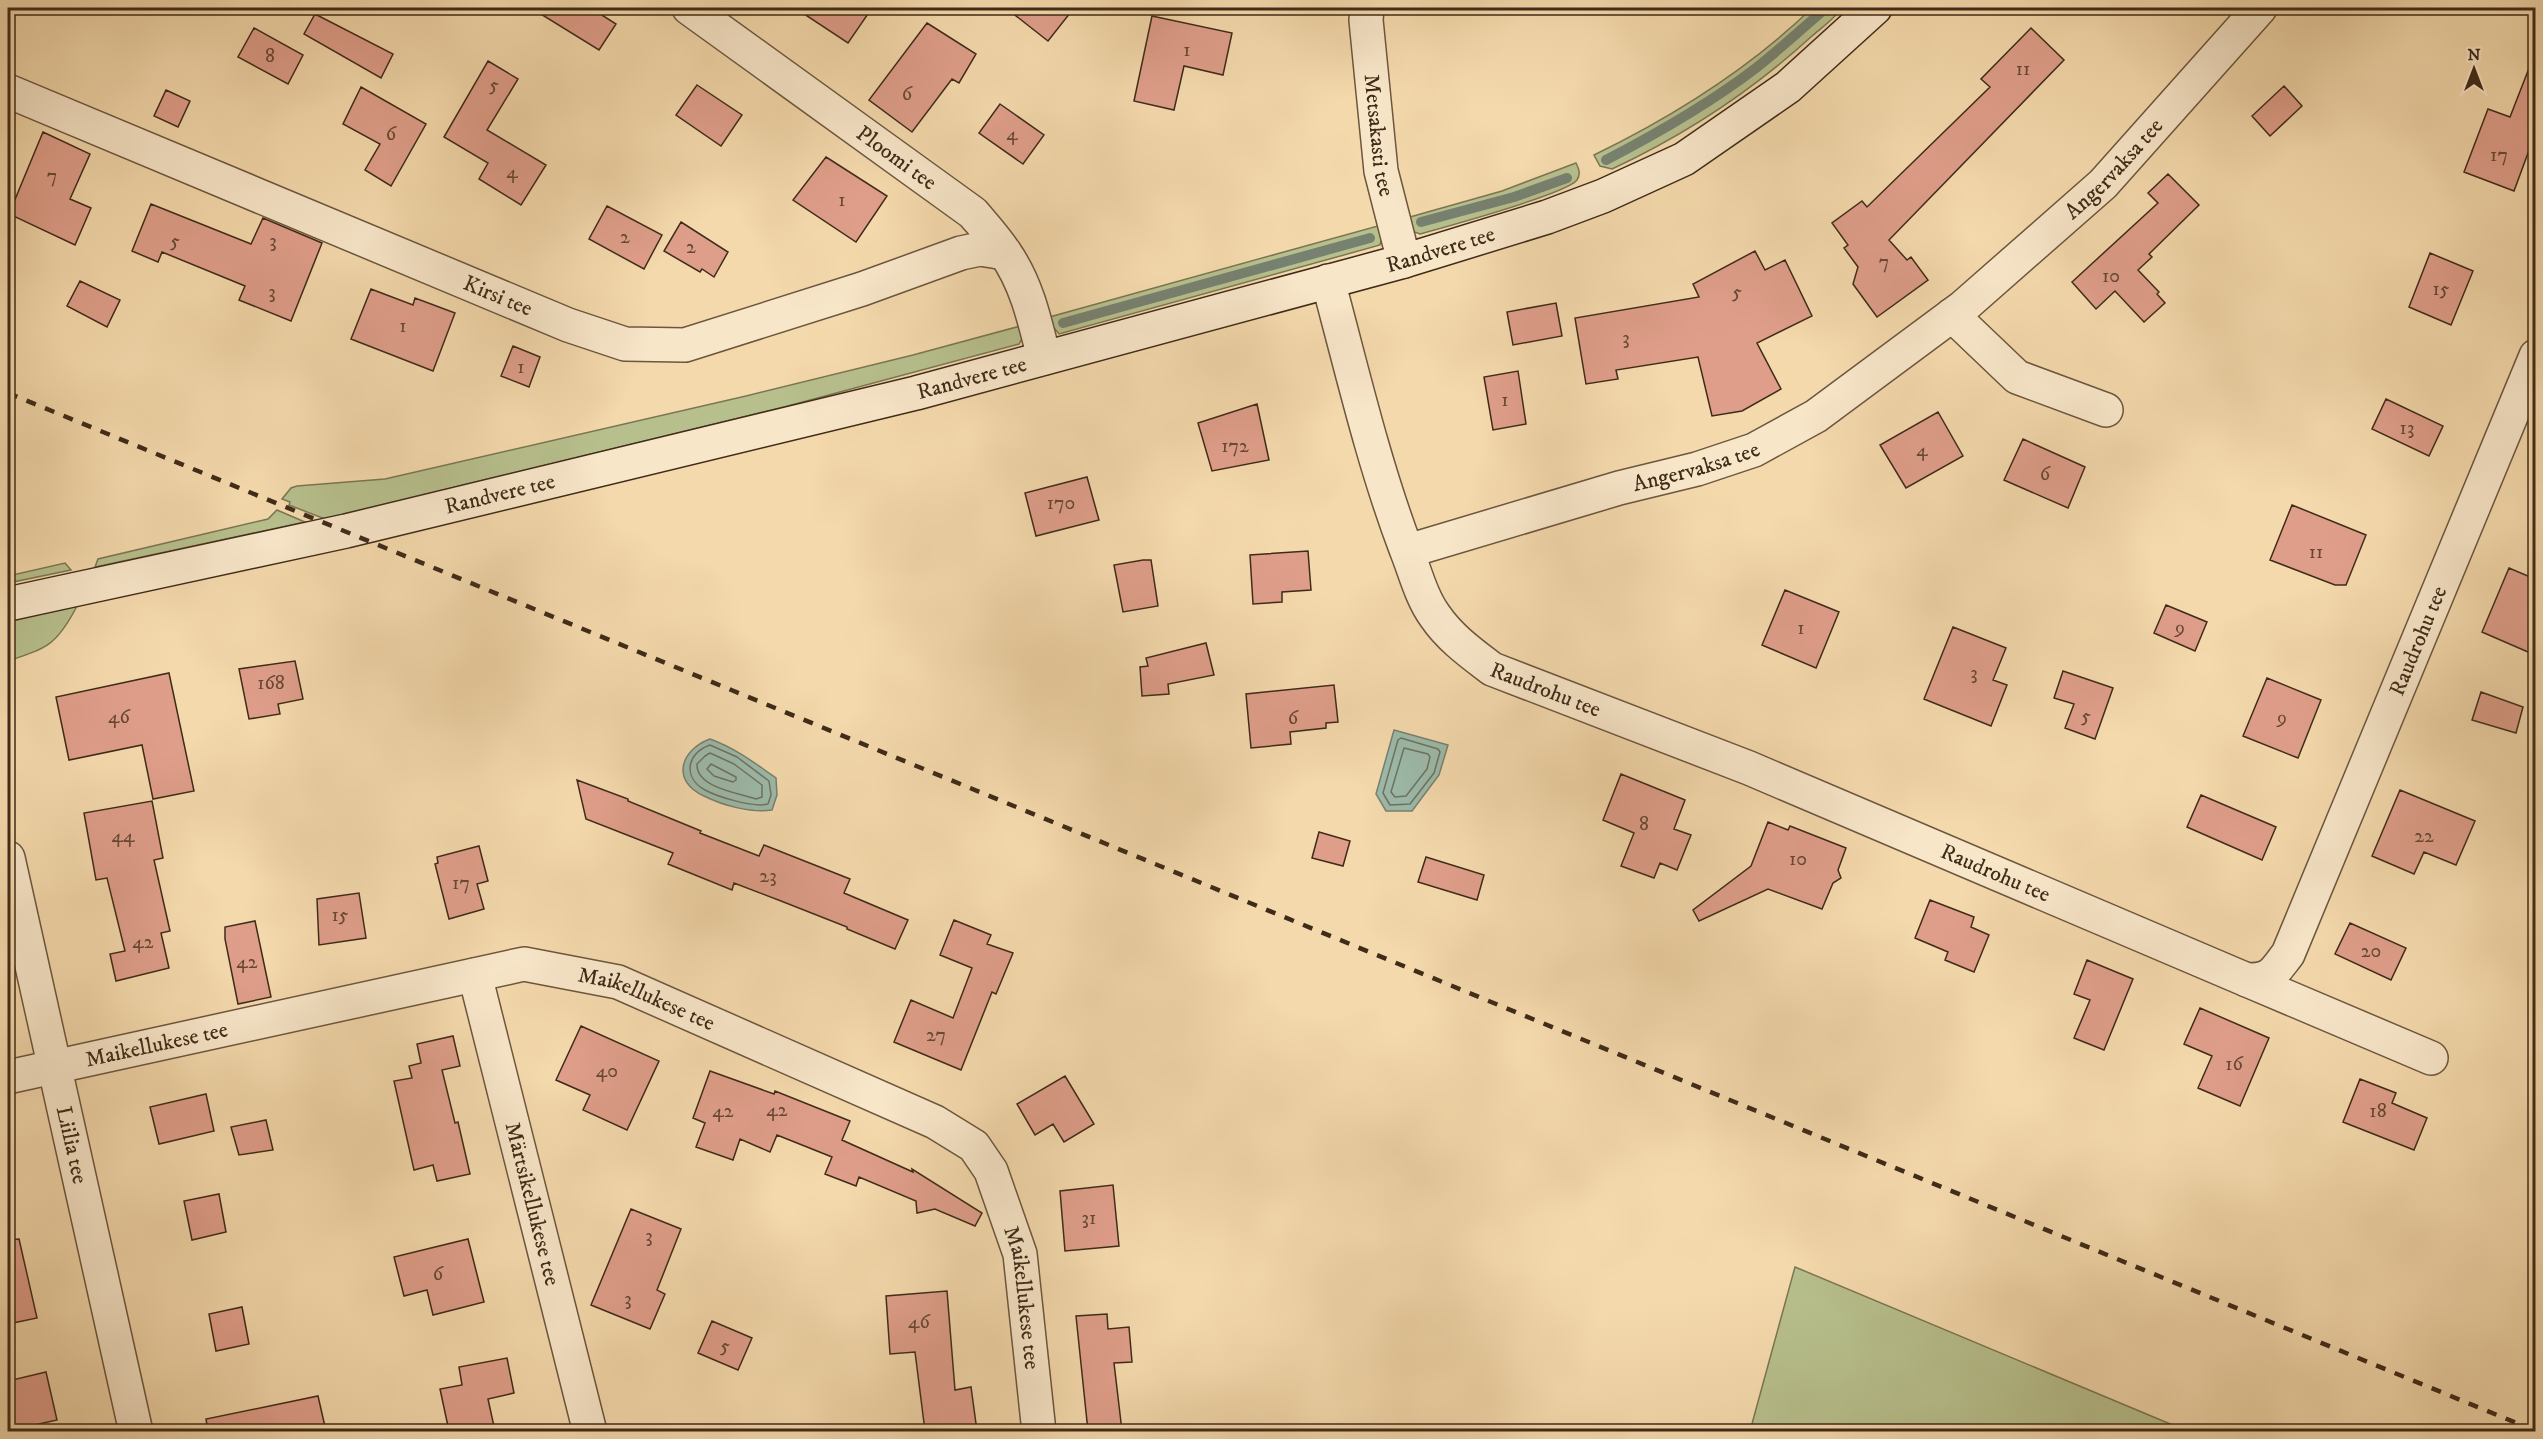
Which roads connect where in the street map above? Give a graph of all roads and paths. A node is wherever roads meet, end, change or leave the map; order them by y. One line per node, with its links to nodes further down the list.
1 (689, 8): 6 (street, Ploomi tee)
2 (1367, 8): 7 (street, Metsakasti tee)
3 (1875, 8): 7 (street, Randvere tee)
4 (2259, 8): 9 (street, Angervaksa tee)
5 (8, 91): 6 (street, Kirsi tee)
6 (1005, 253): 11 (street, Ploomi tee)
7 (1404, 261): 8 (street, Randvere tee)
8 (1328, 281): 11 (street, Randvere tee); 13 (street, Raudrohu tee)
9 (1952, 315): 12 (street); 13 (street, Angervaksa tee)
10 (2535, 356): 17 (street, Raudrohu tee)
11 (1044, 358): 14 (street, Randvere tee)
12 (2106, 410)
13 (1407, 552): 17 (street, Raudrohu tee)
14 (8, 604)
15 (8, 858): 19 (street, Liilia tee)
16 (475, 975): 19 (street, Maikellukese tee); 22 (street, Märtsikellukese tee); 23 (street, Maikellukese tee)
17 (2247, 980): 18 (street)
18 (2431, 1058)
19 (53, 1068): 20 (street, Maikellukese tee); 21 (street, Liilia tee)
20 (8, 1077)
21 (136, 1431)
22 (590, 1431)
23 (1039, 1431)

